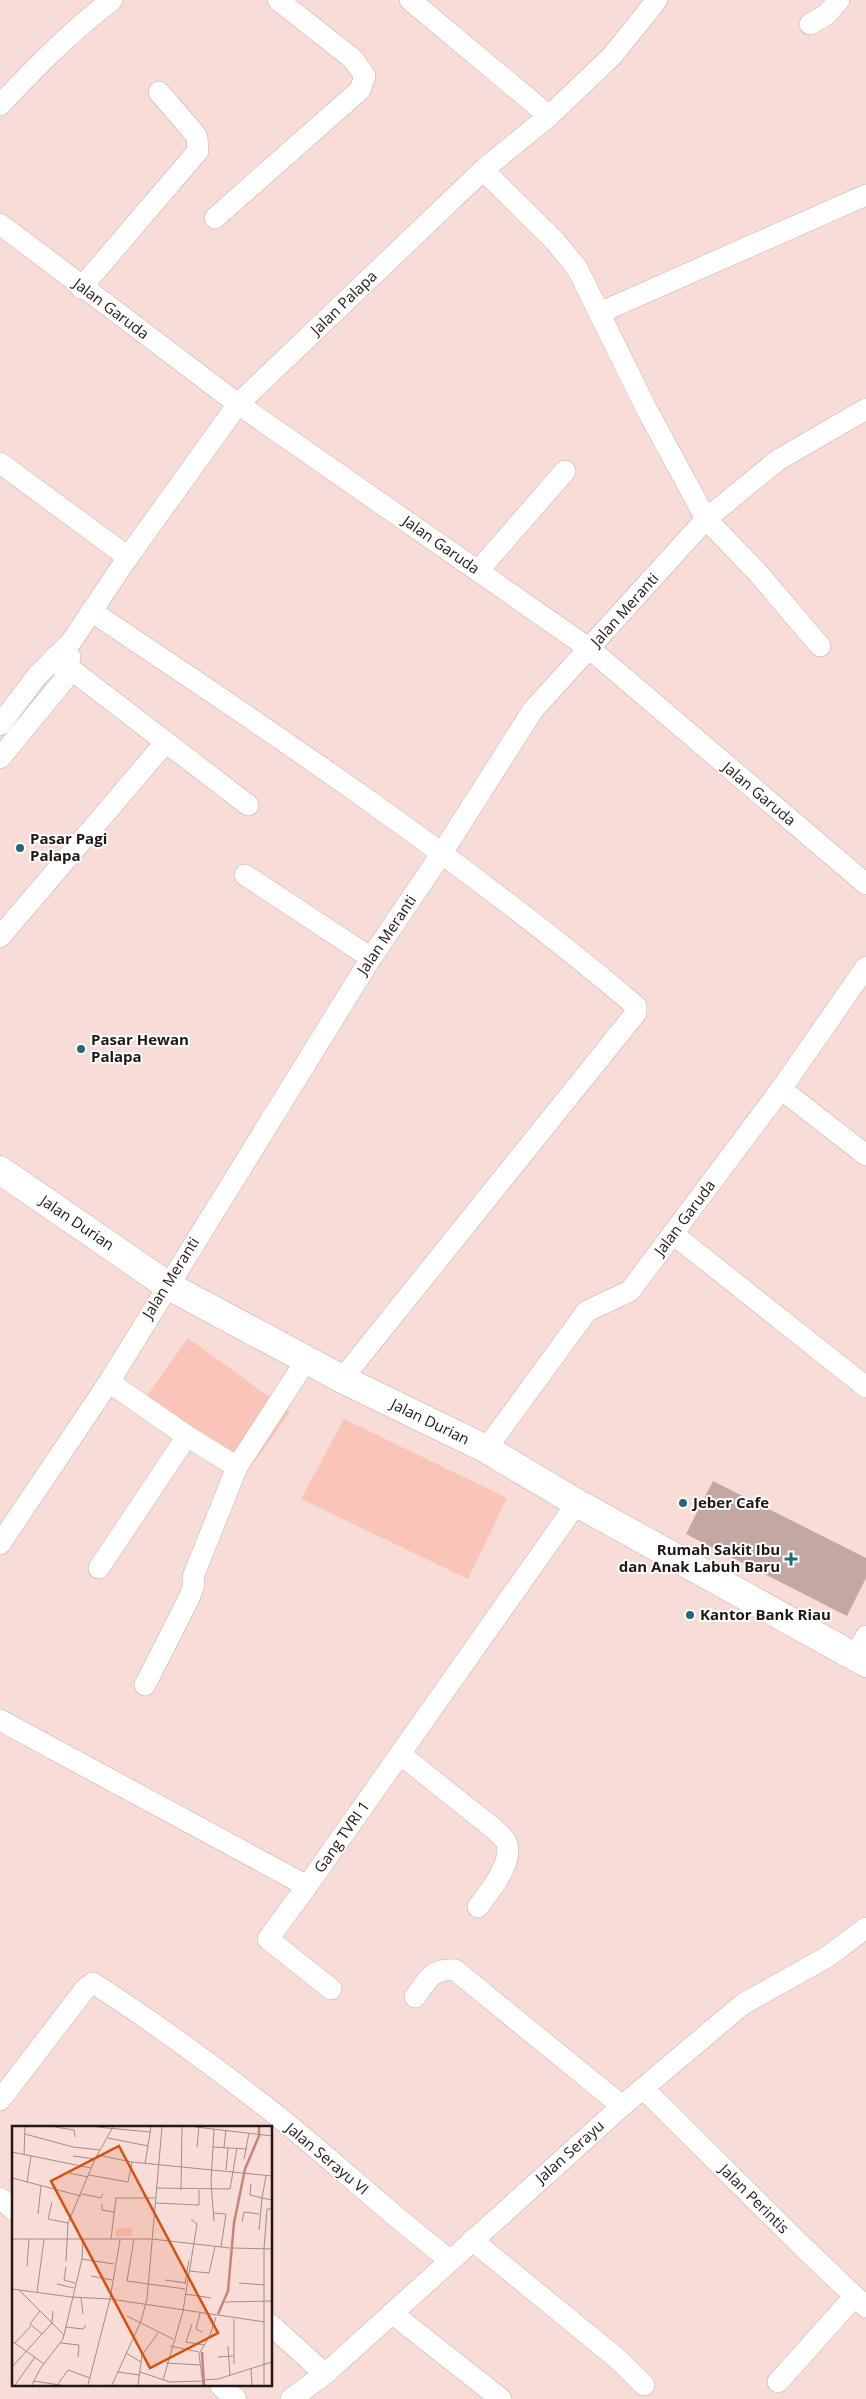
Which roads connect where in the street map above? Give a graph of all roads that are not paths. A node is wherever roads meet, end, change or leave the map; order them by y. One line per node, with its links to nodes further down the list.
1 (112, 0): 8 (street)
2 (278, 0): 12 (street)
3 (410, 0): 9 (street)
4 (657, 0): 9 (street, Jalan Palapa)
5 (839, 0): 6 (street)
6 (810, 24)
7 (159, 92): 14 (street)
8 (0, 105)
9 (549, 116): 10 (street, Jalan Palapa)
10 (483, 170): 15 (street); 16 (street, Jalan Palapa)
11 (866, 195): 15 (street)
12 (215, 218)
13 (0, 224): 14 (street, Jalan Garuda)
14 (81, 288): 16 (street, Jalan Garuda)
15 (599, 313): 20 (street)
16 (238, 404): 21 (street, Jalan Palapa); 22 (street, Jalan Garuda)
17 (866, 408): 20 (street, Jalan Meranti)
18 (0, 463): 21 (street)
19 (565, 471): 22 (street)
20 (706, 519): 24 (street); 25 (street, Jalan Meranti)
21 (128, 557): 23 (street, Jalan Palapa)
22 (478, 570): 25 (street, Jalan Garuda)
23 (91, 611): 26 (street, Jalan Palapa); 31 (street)
24 (820, 646)
25 (590, 649): 31 (street, Jalan Meranti); 33 (street, Jalan Garuda)
26 (61, 663): 27 (street, Jalan Palapa); 28 (street); 29 (street, Jalan Palapa)
27 (0, 725)
28 (165, 743): 30 (street); 34 (street)
29 (0, 758)
30 (248, 805)
31 (442, 853): 35 (street, Jalan Meranti); 43 (street)
32 (245, 875): 35 (street)
33 (866, 884)
34 (0, 937)
35 (371, 958): 41 (street, Jalan Meranti)
36 (866, 967): 37 (street, Jalan Garuda)
37 (781, 1089): 38 (street); 40 (street, Jalan Garuda)
38 (866, 1155)
39 (0, 1170): 41 (main road, Jalan Durian)
40 (673, 1234): 45 (street); 47 (street, Jalan Garuda)
41 (167, 1285): 42 (main road, Jalan Durian); 44 (street, Jalan Meranti)
42 (307, 1359): 43 (main road, Jalan Durian); 48 (street)
43 (342, 1379): 47 (main road, Jalan Durian)
44 (109, 1382): 46 (street); 50 (street, Jalan Meranti)
45 (866, 1387)
46 (187, 1436): 48 (street); 51 (street)
47 (486, 1449): 49 (main road, Jalan Durian)
48 (238, 1467): 53 (street)
49 (577, 1502): 52 (main road, Jalan Durian); 55 (street, Gang TVRI 1)
50 (0, 1544)
51 (99, 1568)
52 (862, 1652)
53 (145, 1686)
54 (0, 1720): 56 (street, Gang TVRI 1)
55 (400, 1754): 56 (street, Gang TVRI 1); 57 (street)
56 (308, 1886): 59 (street)
57 (478, 1907)
58 (866, 1928): 61 (street, Jalan Serayu)
59 (331, 1989)
60 (414, 1997): 63 (street)
61 (644, 2089): 63 (street, Jalan Serayu); 68 (street, Jalan Perintis)
62 (0, 2100): 67 (street, Jalan Serayu VI)
63 (622, 2106): 66 (street, Jalan Serayu)
64 (0, 2198): 65 (street)
65 (12, 2208)
66 (472, 2240): 67 (street, Jalan Serayu); 73 (street)
67 (450, 2260): 69 (street, Jalan Serayu)
68 (860, 2302): 72 (street)
69 (392, 2313): 71 (street, Jalan Serayu); 77 (street)
70 (272, 2326): 71 (street)
71 (325, 2374): 75 (street, Jalan Serayu)
72 (778, 2382)
73 (644, 2385)
74 (221, 2386): 76 (street)
75 (307, 2395)
76 (236, 2399)
77 (501, 2399)

